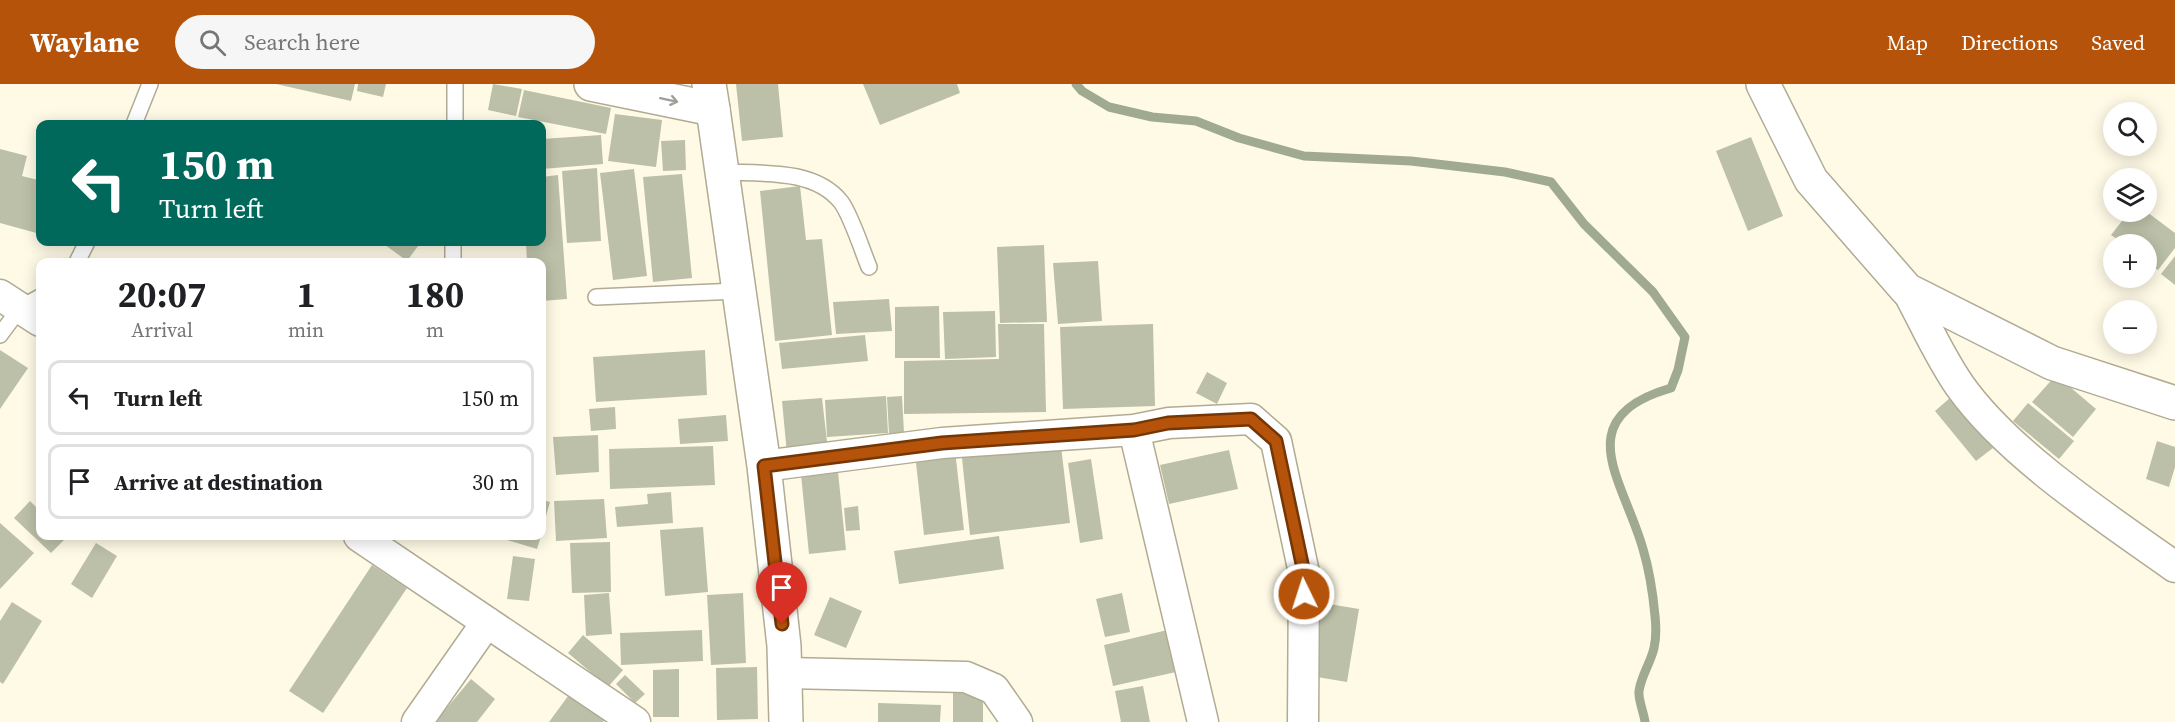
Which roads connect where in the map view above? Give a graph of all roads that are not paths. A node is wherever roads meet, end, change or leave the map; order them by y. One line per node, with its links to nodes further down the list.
1 (150, 84): 6 (lane)
2 (455, 84): 7 (lane)
3 (591, 84): 5 (street, one-way to 5)
4 (1763, 84): 10 (street)
5 (711, 97): 8 (street)
6 (136, 120)
7 (455, 120)
8 (722, 171): 9 (lane); 11 (street)
9 (869, 267)
10 (1907, 290): 15 (street); 19 (street)
11 (738, 291): 12 (lane); 17 (street)
12 (596, 297)
13 (25, 305): 14 (lane)
14 (0, 335)
15 (2175, 403)
16 (1134, 430): 17 (street); 26 (street); 27 (street)
17 (764, 466): 21 (street)
18 (369, 540): 20 (street)
19 (2175, 567)
20 (487, 622): 22 (street); 23 (street)
21 (787, 674): 24 (street); 25 (street)
22 (417, 722)
23 (635, 722)
24 (786, 722)
25 (1017, 722)
26 (1203, 722)
27 (1303, 722)

